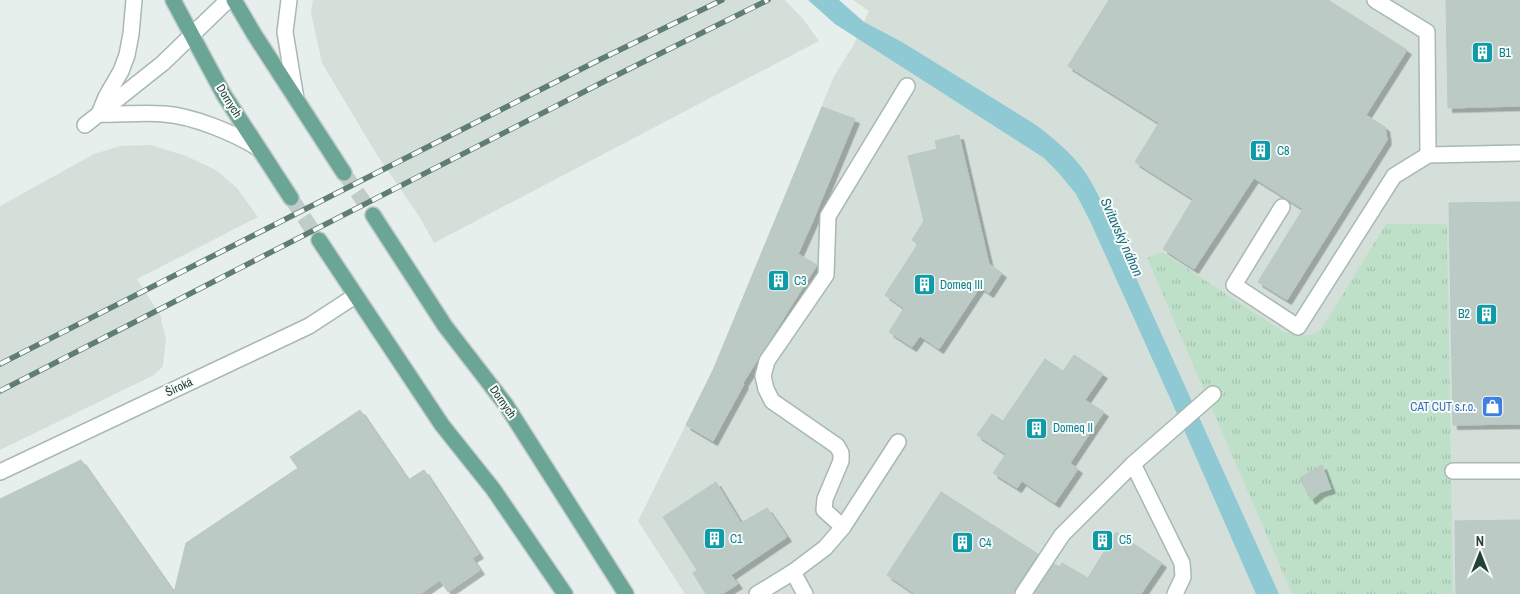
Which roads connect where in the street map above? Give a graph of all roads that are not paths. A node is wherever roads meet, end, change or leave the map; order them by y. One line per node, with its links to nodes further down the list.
1 (134, 0): 10 (street)
2 (172, 0): 7 (main road, Dornych)
3 (228, 0): 7 (street)
4 (234, 0): 9 (main road)
5 (289, 0): 9 (street)
6 (1375, 0): 14 (street)
7 (192, 36): 10 (street); 12 (main road, Dornych)
8 (907, 86): 27 (street)
9 (296, 100): 15 (main road)
10 (99, 114): 11 (street); 12 (street)
11 (85, 125)
12 (258, 148): 16 (main road, Dornych)
13 (1520, 153): 14 (street)
14 (1428, 155): 17 (street)
15 (344, 173)
16 (291, 198)
17 (1282, 208)
18 (373, 214): 30 (main road, Dornych)
19 (318, 240): 20 (main road)
20 (354, 296): 26 (street, Široká); 29 (main road)
21 (1213, 394): 23 (street)
22 (898, 442): 27 (street)
23 (1133, 464): 33 (street); 34 (street)
24 (1453, 471): 25 (street)
25 (1520, 471)
26 (0, 472)
27 (843, 527): 28 (street)
28 (793, 572): 31 (street); 32 (street)
29 (566, 594)
30 (626, 594)
31 (757, 594)
32 (805, 594)
33 (1023, 594)
34 (1174, 594)

